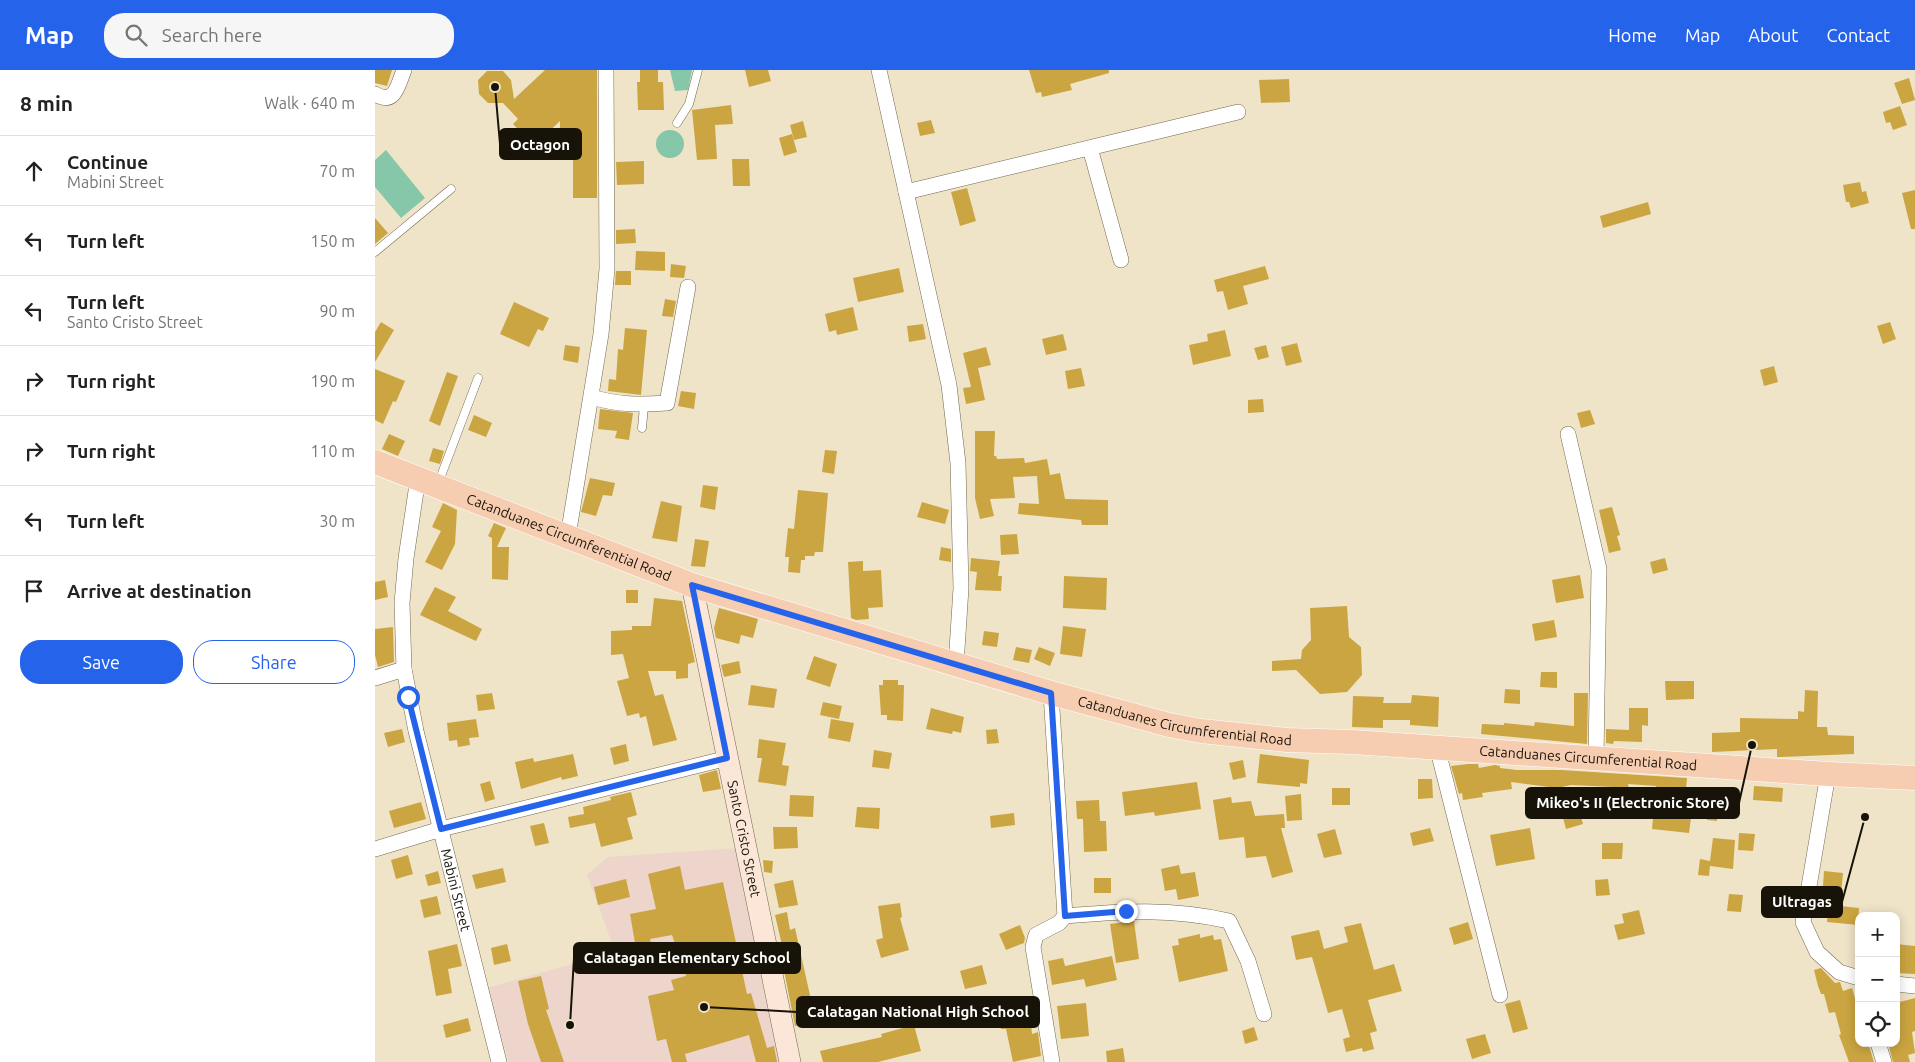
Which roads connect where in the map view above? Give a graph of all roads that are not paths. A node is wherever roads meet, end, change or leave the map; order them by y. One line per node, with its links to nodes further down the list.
1 (404, 70): 5 (street)
2 (606, 70): 15 (street)
3 (698, 70): 7 (lane)
4 (879, 70): 10 (street)
5 (375, 94)
6 (1238, 112): 8 (street)
7 (677, 123)
8 (1090, 148): 10 (street); 12 (street)
9 (451, 189): 11 (lane)
10 (906, 192): 23 (street)
11 (375, 252)
12 (1121, 260)
13 (687, 287): 16 (street)
14 (478, 378): 20 (lane)
15 (592, 397): 16 (street); 21 (street)
16 (644, 406): 17 (lane)
17 (642, 428)
18 (1568, 434): 29 (street)
19 (375, 462): 20 (main road, Catanduanes Circumferential Road)
20 (428, 482): 21 (main road, Catanduanes Circumferential Road); 24 (street, Mabini Street)
21 (568, 536): 22 (main road, Catanduanes Circumferential Road)
22 (692, 585): 23 (main road, Catanduanes Circumferential Road); 28 (street, Santo Cristo Street)
23 (956, 665): 26 (main road, Catanduanes Circumferential Road)
24 (404, 669): 25 (street); 32 (street, Mabini Street)
25 (375, 678)
26 (1051, 693): 27 (main road, Catanduanes Circumferential Road); 34 (street)
27 (1437, 747): 29 (main road, Catanduanes Circumferential Road); 38 (street)
28 (727, 758): 32 (street); 42 (street, Santo Cristo Street)
29 (1596, 758): 30 (main road, Catanduanes Circumferential Road)
30 (1828, 774): 31 (main road, Catanduanes Circumferential Road); 35 (street)
31 (1915, 778)
32 (441, 829): 33 (street); 41 (street, Mabini Street)
33 (375, 849)
34 (1065, 916): 39 (street); 43 (street)
35 (1855, 979)
36 (1900, 984): 37 (street)
37 (1915, 986)
38 (1499, 994)
39 (1265, 1014)
40 (1879, 1047): 44 (street)
41 (499, 1062)
42 (790, 1062)
43 (1052, 1062)
44 (1884, 1062)

